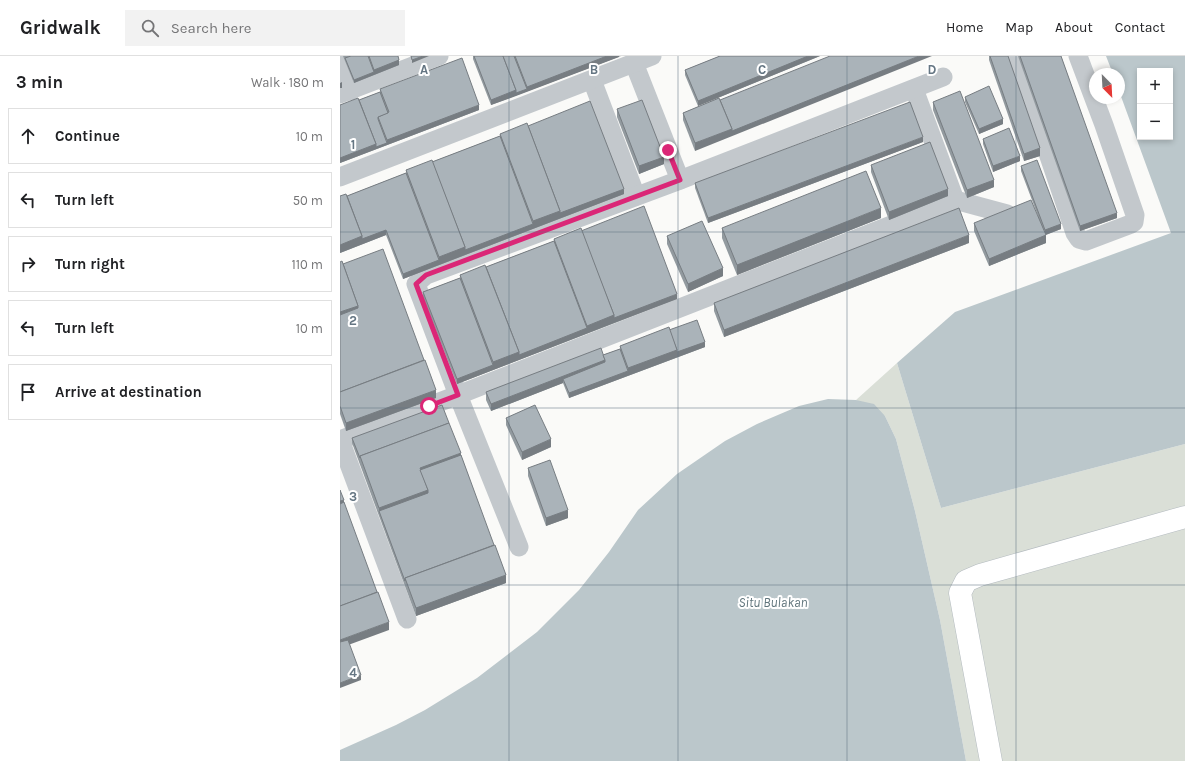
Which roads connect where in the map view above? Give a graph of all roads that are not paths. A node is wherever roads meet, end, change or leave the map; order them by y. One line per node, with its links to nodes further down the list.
1 (439, 56): 5 (street)
2 (652, 56): 6 (street)
3 (1015, 56): 4 (street)
4 (1078, 56)
5 (404, 63): 11 (street)
6 (634, 63): 9 (street); 13 (street)
7 (340, 64): 11 (street)
8 (943, 77): 10 (street)
9 (592, 80): 12 (street); 14 (street)
10 (914, 89): 13 (street); 15 (street)
11 (345, 92)
12 (340, 178)
13 (680, 180): 14 (street)
14 (636, 196): 17 (street)
15 (955, 200): 16 (street); 17 (street)
16 (1007, 214)
17 (458, 395): 18 (street); 20 (street)
18 (340, 440): 21 (street)
19 (1185, 517): 22 (street)
20 (519, 547)
21 (407, 619)
22 (991, 761)

